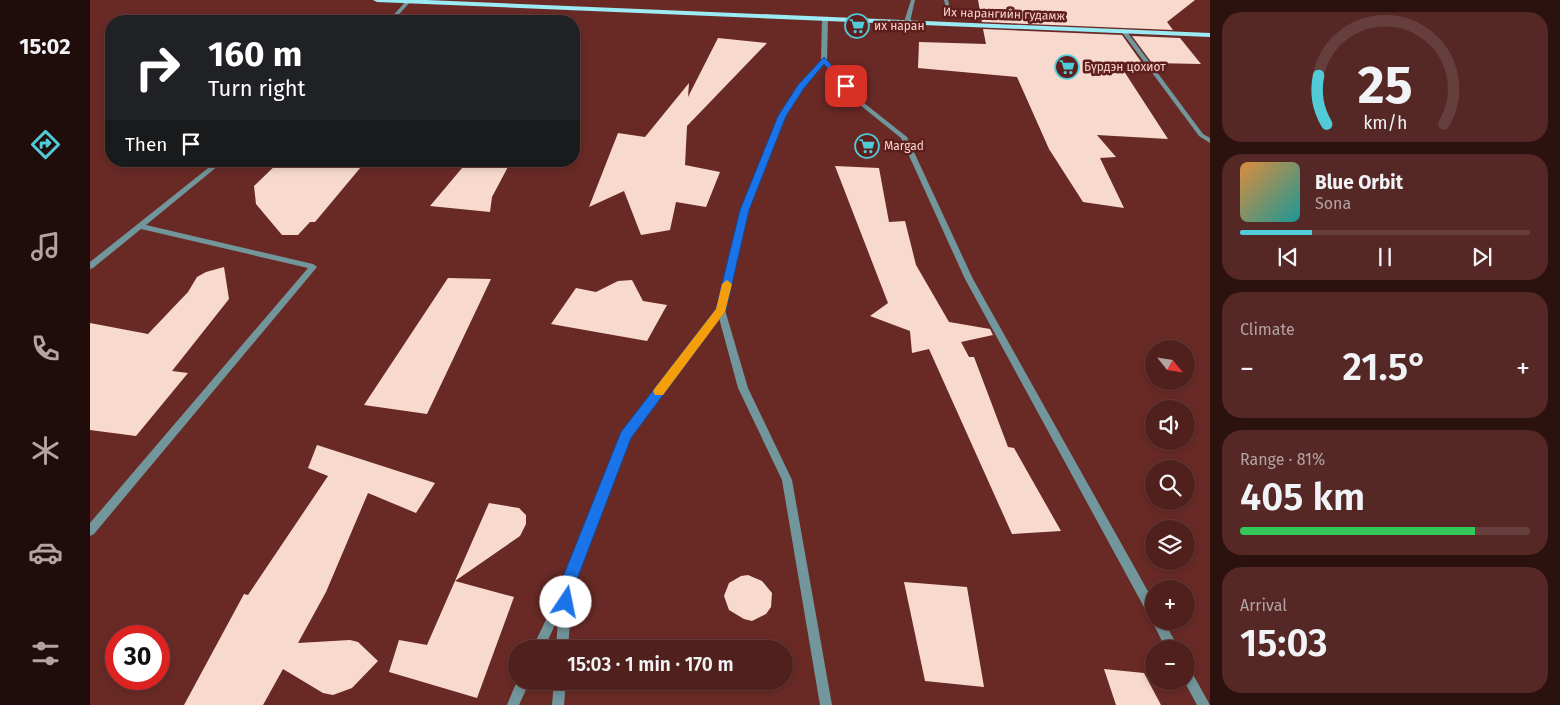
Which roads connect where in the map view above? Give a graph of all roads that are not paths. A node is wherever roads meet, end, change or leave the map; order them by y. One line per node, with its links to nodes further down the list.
1 (377, 0): 5 (main road, Их нарангийн гудамж)
2 (913, 0): 9 (street)
3 (946, 0): 6 (street)
4 (435, 1): 5 (main road, Их нарангийн гудамж); 8 (main road, Их нарангийн гудамж)
5 (409, 2): 7 (street)
6 (948, 8)
7 (396, 15)
8 (825, 20): 9 (main road, Их нарангийн гудамж); 12 (street)
9 (907, 22): 10 (main road, Их нарангийн гудамж)
10 (1122, 30): 11 (main road, Их нарангийн гудамж); 13 (street)
11 (1210, 35)
12 (824, 60): 17 (street); 20 (street)
13 (1210, 141)
14 (214, 167): 15 (street)
15 (140, 226): 16 (street); 18 (street)
16 (90, 266)
17 (721, 310): 19 (street); 28 (street)
18 (90, 531)
19 (567, 587): 21 (street); 22 (street)
20 (1145, 598)
21 (542, 640)
22 (563, 640)
23 (1195, 689): 29 (street)
24 (520, 690): 26 (street)
25 (559, 690): 27 (street)
26 (513, 705)
27 (558, 705)
28 (826, 705)
29 (1204, 705)

